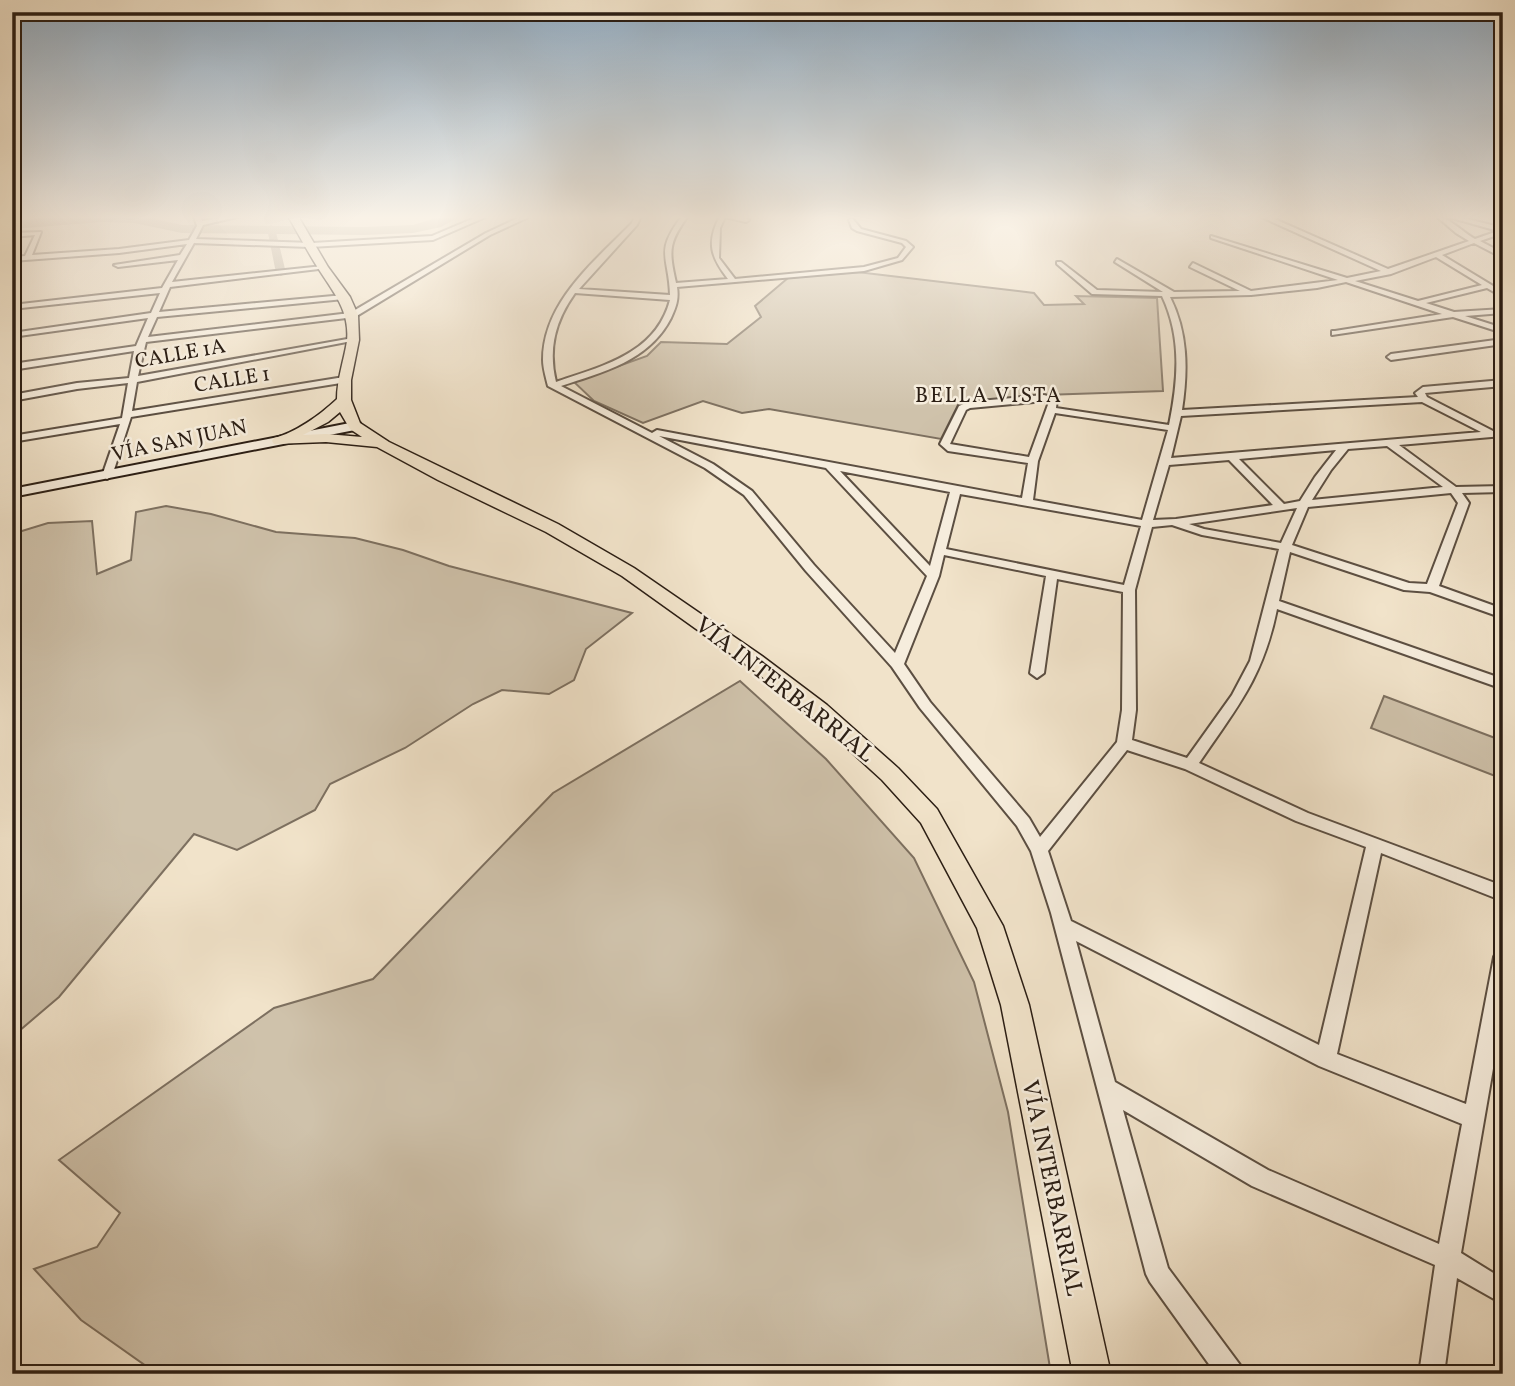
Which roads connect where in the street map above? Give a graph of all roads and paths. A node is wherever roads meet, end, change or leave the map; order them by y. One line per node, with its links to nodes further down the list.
1 (170, 281): 16 (street)
2 (223, 281): 16 (street)
3 (331, 281): 23 (main road)
4 (397, 281): 23 (street)
5 (582, 281): 17 (street)
6 (672, 281): 14 (street)
7 (733, 281): 8 (street); 14 (street)
8 (736, 281)
9 (1081, 281): 19 (street)
10 (1147, 281): 19 (street)
11 (1225, 281): 18 (street)
12 (1349, 281): 18 (street); 22 (street)
13 (1478, 281): 15 (street)
14 (673, 285): 21 (street)
15 (1487, 286): 20 (street); 22 (street)
16 (166, 288): 24 (street); 27 (street)
17 (572, 291): 21 (street); 38 (street)
18 (1251, 293): 19 (street)
19 (1169, 295): 43 (street)
20 (1503, 295)
21 (675, 298): 38 (street)
22 (1417, 304): 26 (street)
23 (348, 306): 27 (street); 31 (main road); 33 (street)
24 (12, 307)
25 (1503, 311): 26 (street)
26 (1451, 315): 28 (street); 29 (street)
27 (152, 316): 30 (street); 33 (street)
28 (1503, 331)
29 (1335, 333)
30 (12, 335)
31 (353, 340): 36 (street, CALLE 1A); 39 (main road)
32 (1503, 341): 34 (street)
33 (140, 344): 35 (street); 36 (street)
34 (1391, 357)
35 (12, 367)
36 (133, 380): 40 (street, CALLE 1A); 44 (street)
37 (1503, 383): 41 (street)
38 (553, 386): 47 (street)
39 (344, 390): 44 (street, CALLE 1); 45 (main road); 51 (main road)
40 (12, 398)
41 (1424, 400): 43 (street); 48 (street)
42 (1053, 410): 46 (street); 57 (street); 57 (street)
43 (1176, 413): 46 (street)
44 (126, 417): 50 (street, CALLE 1); 60 (street)
45 (355, 426): 51 (street, VÍA SAN JUAN); 54 (main road, VÍA INTERBARRIAL)
46 (1171, 428): 58 (street)
47 (642, 430): 59 (street); 78 (street)
48 (1490, 433): 49 (street); 52 (street); 53 (street)
49 (1503, 433)
50 (12, 439)
51 (279, 441): 54 (main road); 60 (street, VÍA SAN JUAN)
52 (1388, 442): 55 (street); 63 (street)
53 (1503, 442)
54 (384, 445): 93 (main road, VÍA INTERBARRIAL)
55 (1346, 446): 56 (street); 66 (street)
56 (1232, 457): 58 (street); 67 (street)
57 (1033, 461): 65 (street)
58 (1165, 461): 69 (street)
59 (831, 468): 62 (street); 73 (street)
60 (107, 476): 64 (street, VÍA SAN JUAN)
61 (1503, 489): 63 (street)
62 (957, 490): 65 (street); 71 (street)
63 (1454, 490): 66 (street); 74 (street)
64 (12, 493)
65 (1027, 501): 69 (street)
66 (1306, 503): 67 (street); 70 (street)
67 (1282, 508): 68 (street)
68 (1173, 522): 69 (street); 70 (street)
69 (1147, 524): 75 (street)
70 (1286, 547): 74 (street); 76 (street)
71 (940, 551): 72 (street); 73 (street)
72 (1052, 574): 75 (street); 79 (street)
73 (933, 576): 78 (street)
74 (1432, 588): 77 (street)
75 (1129, 590): 81 (street)
76 (1274, 604): 80 (street); 82 (street)
77 (1503, 614)
78 (897, 664): 84 (street)
79 (1037, 673)
80 (1503, 684)
81 (1124, 743): 82 (street); 84 (street)
82 (1190, 765): 83 (street)
83 (1376, 844): 85 (street); 88 (street)
84 (1039, 850): 86 (street)
85 (1503, 894)
86 (1064, 926): 88 (street); 89 (street)
87 (1503, 957): 90 (street)
88 (1326, 1059): 90 (street)
89 (1107, 1089): 91 (street); 94 (street)
90 (1474, 1118): 91 (street)
91 (1448, 1259): 92 (street); 95 (street)
92 (1503, 1292)
93 (1093, 1374)
94 (1231, 1374)
95 (1431, 1374)

